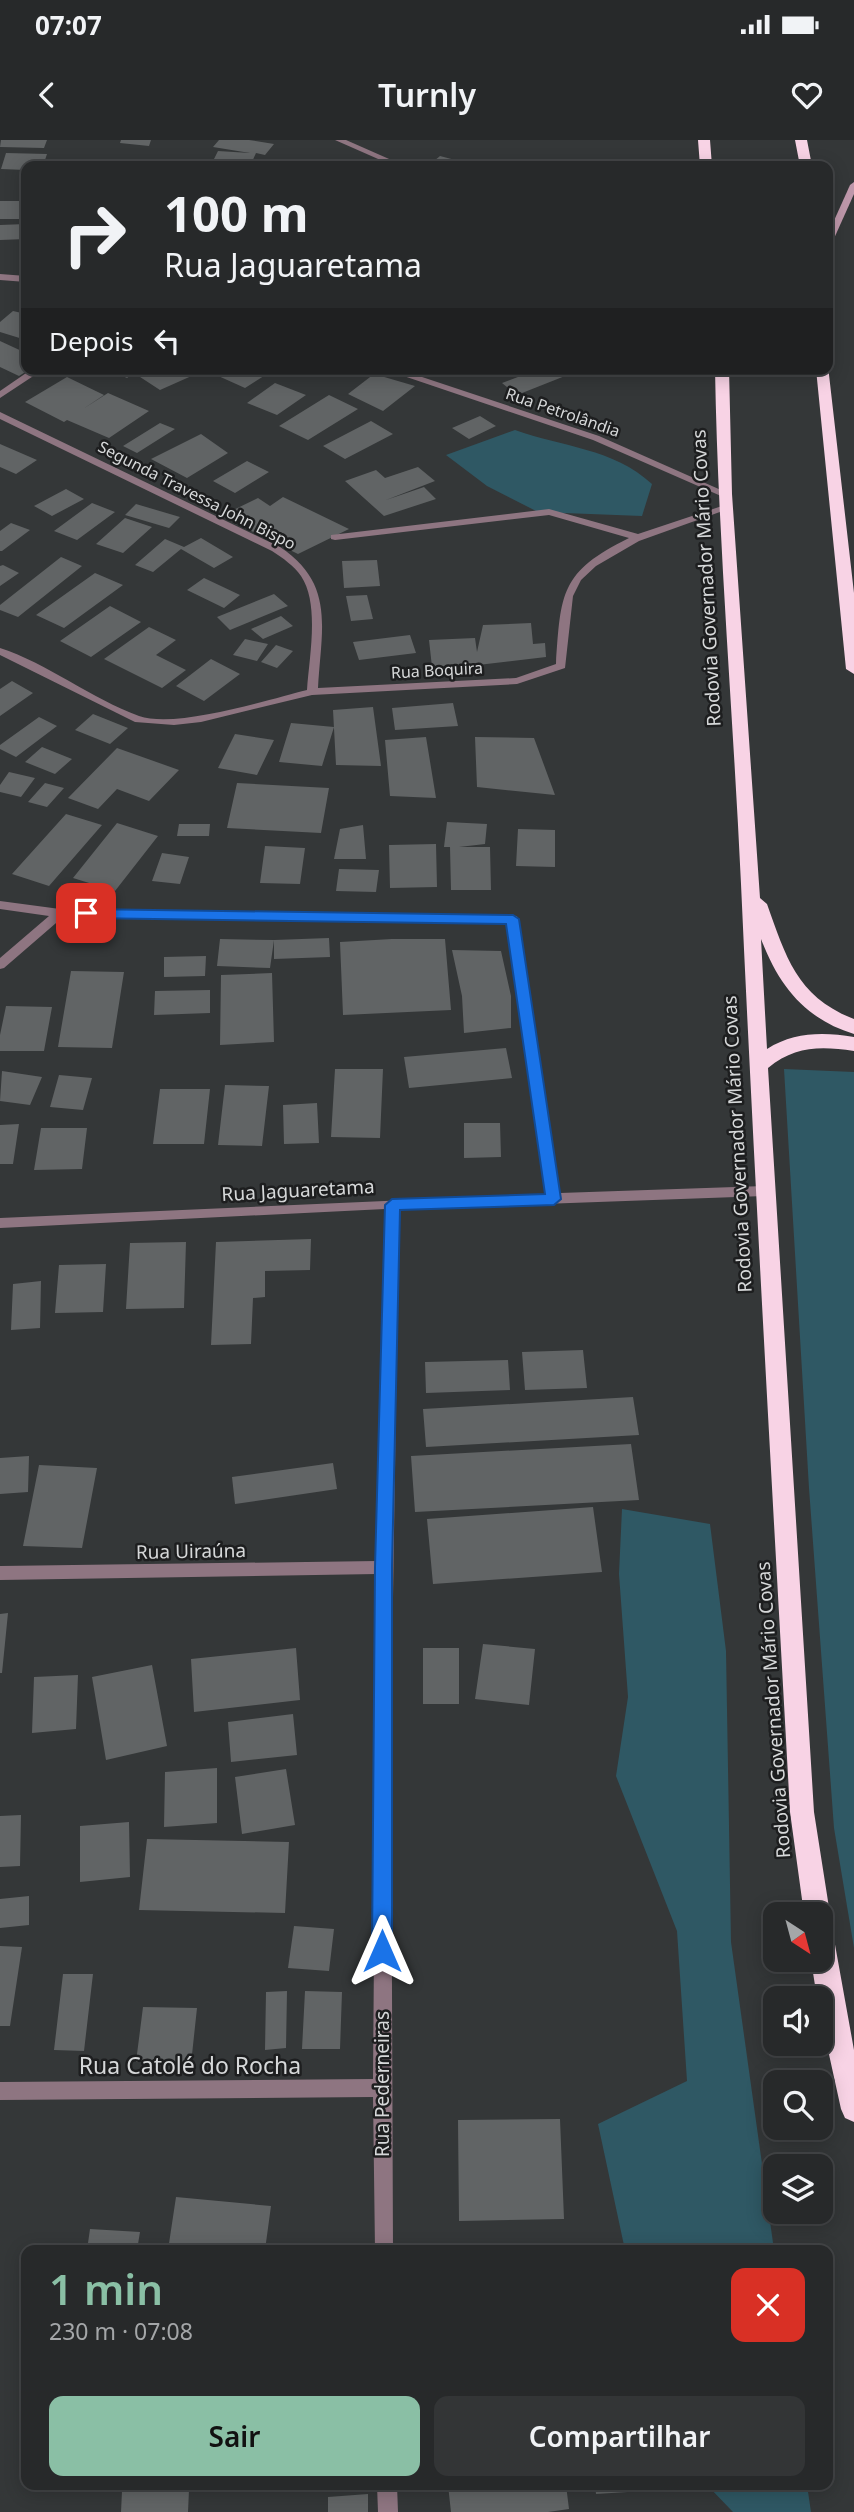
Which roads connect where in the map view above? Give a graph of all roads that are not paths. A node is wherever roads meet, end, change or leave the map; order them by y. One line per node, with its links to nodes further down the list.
1 (339, 140): 4 (street)
2 (704, 140): 5 (highway)
3 (801, 140): 6 (highway)
4 (389, 161)
5 (706, 161)
6 (805, 161)
7 (854, 184): 8 (main road)
8 (833, 232)
9 (0, 277): 10 (street)
10 (21, 279)
11 (30, 375): 15 (street)
12 (405, 375): 19 (street, Rua Petrolândia)
13 (722, 375): 19 (highway, Rodovia Governador Mário Covas)
14 (824, 375): 17 (highway)
15 (0, 395)
16 (0, 415): 24 (street, Segunda Travessa John Bispo)
17 (835, 473): 18 (highway); 23 (highway)
18 (854, 495)
19 (726, 501): 21 (street); 25 (highway, Rodovia Governador Mário Covas)
20 (335, 537): 21 (street)
21 (636, 537): 24 (street, Rua Boquira)
22 (0, 651): 24 (street, Rua Boquira)
23 (854, 668)
24 (313, 692)
25 (751, 882): 29 (highway); 31 (highway, Rodovia Governador Mário Covas)
26 (0, 905): 27 (street)
27 (60, 913): 28 (street); 33 (street)
28 (0, 965)
29 (854, 1027)
30 (854, 1044): 31 (highway)
31 (758, 1066): 32 (highway, Rodovia Governador Mário Covas)
32 (765, 1191): 33 (street, Rua Jaguaretama); 38 (highway, Rodovia Governador Mário Covas)
33 (554, 1199): 34 (street, Rua Jaguaretama)
34 (392, 1205): 35 (street, Rua Jaguaretama); 36 (street, Rua Pederneiras)
35 (0, 1223)
36 (383, 1567): 37 (street, Rua Uiraúna); 40 (street, Rua Pederneiras)
37 (0, 1573)
38 (815, 1902)
39 (826, 1972): 42 (highway)
40 (381, 2088): 41 (street, Rua Catolé do Rocha); 43 (street, Rua Pederneiras)
41 (0, 2091)
42 (854, 2109)
43 (384, 2245)
44 (387, 2490): 45 (street)
45 (388, 2512)

